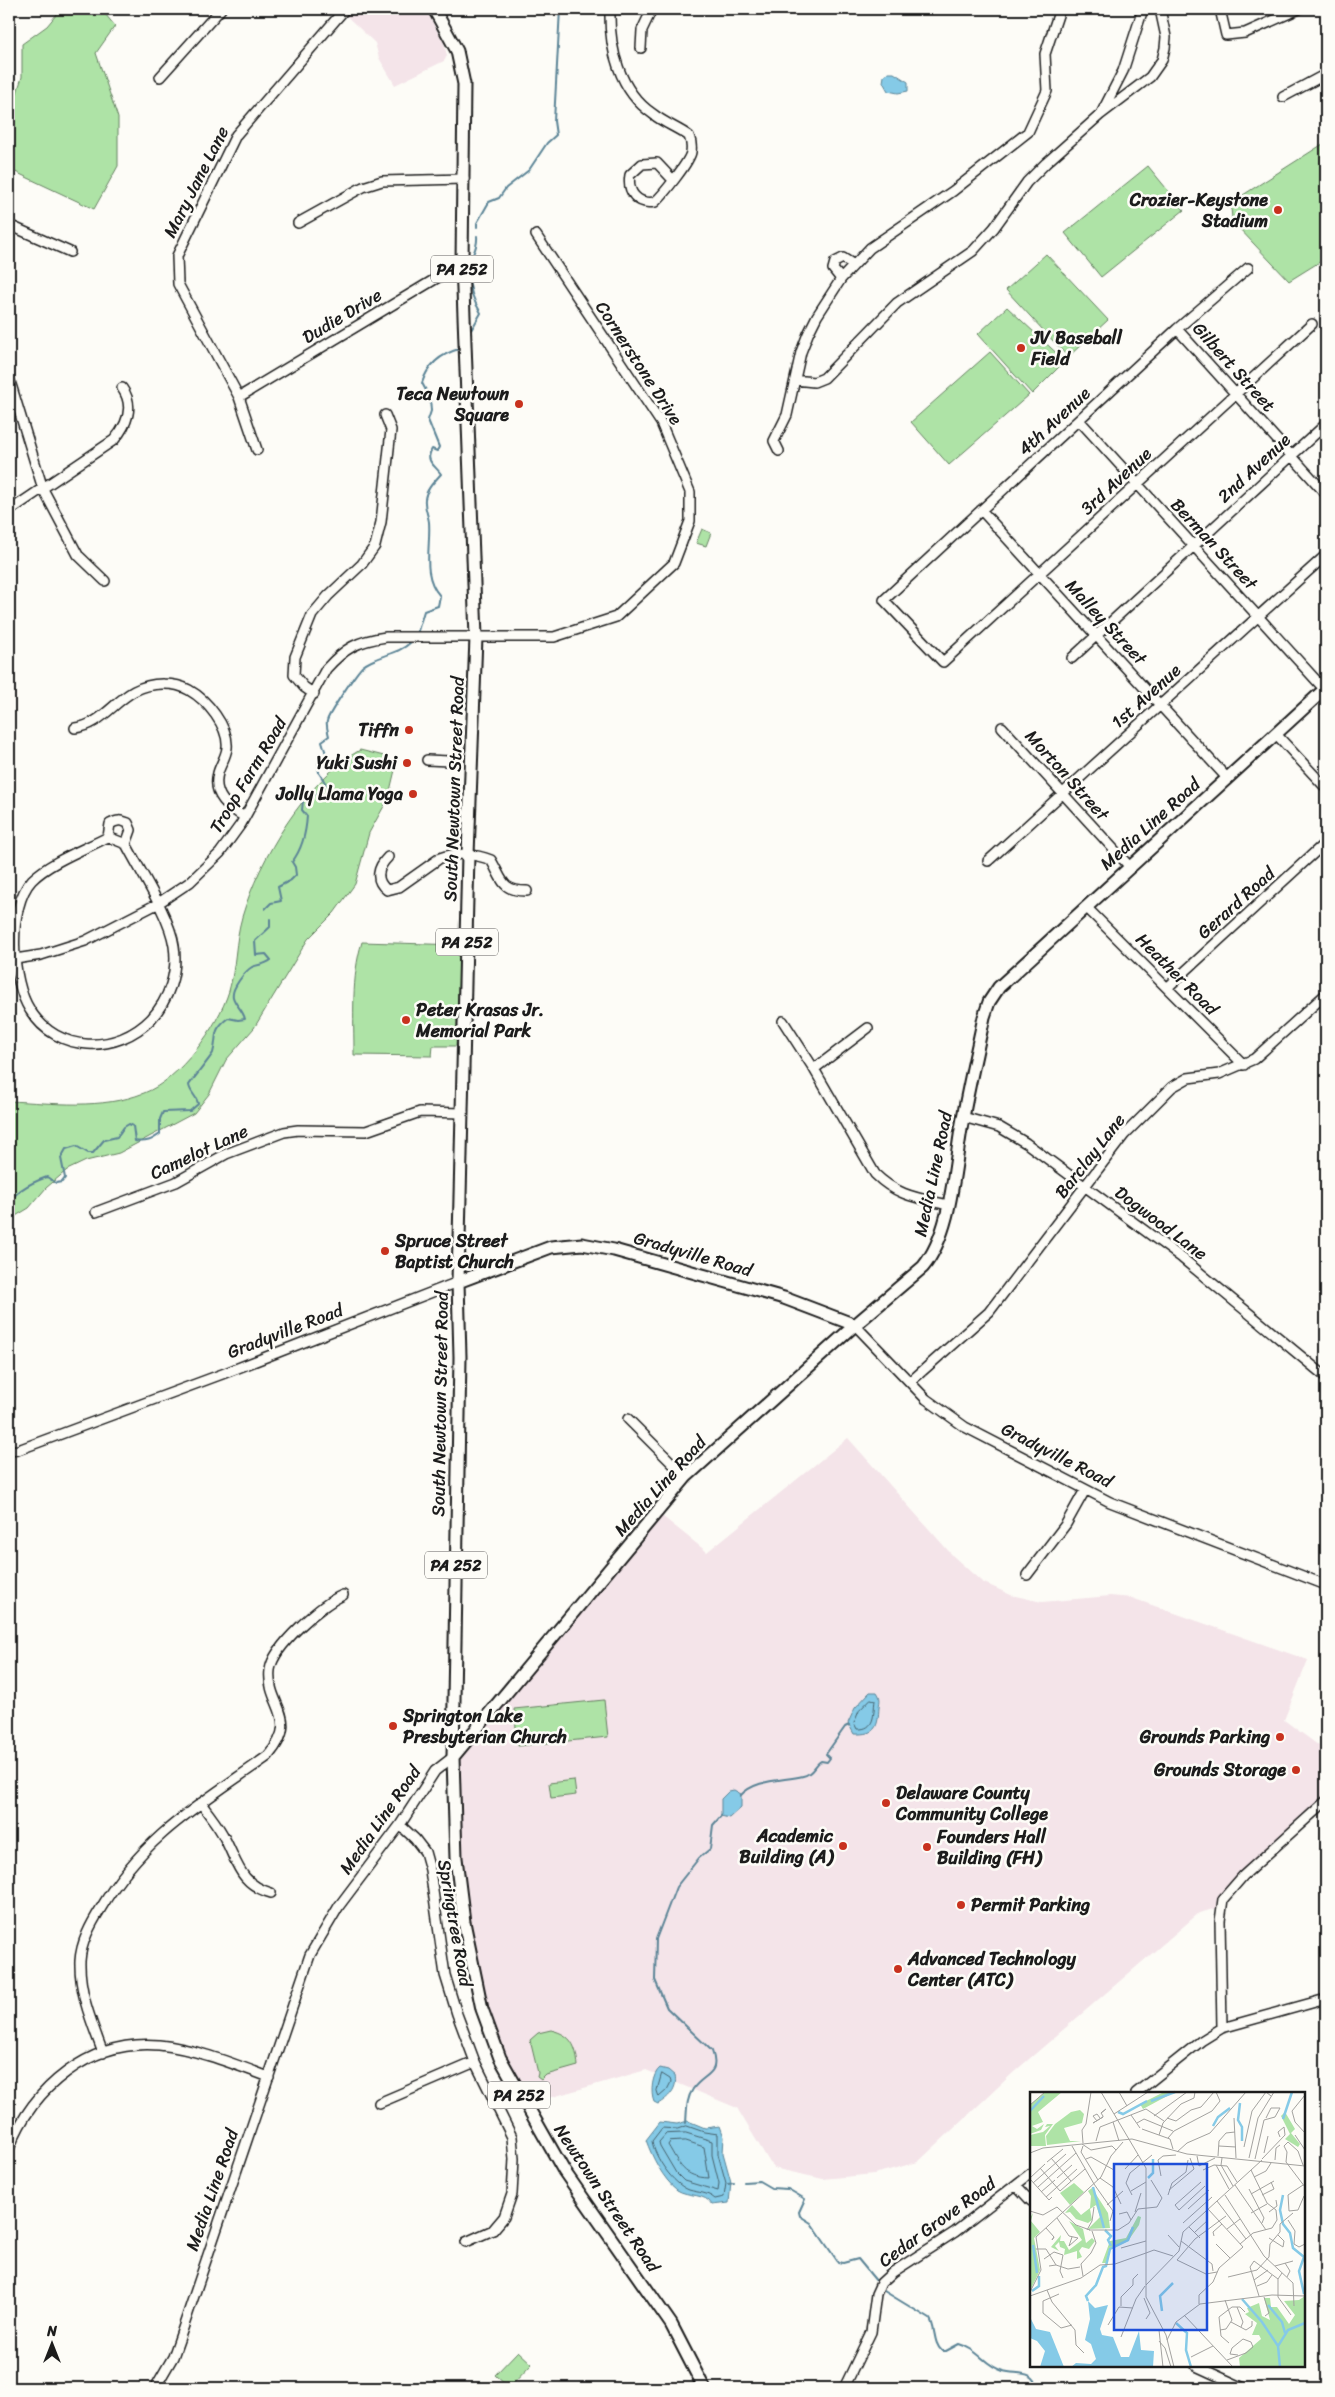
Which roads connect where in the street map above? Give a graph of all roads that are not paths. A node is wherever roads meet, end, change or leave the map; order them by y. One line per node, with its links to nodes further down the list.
1 (221, 9): 13 (street)
2 (345, 9): 32 (street, Mary Jane Lane)
3 (434, 9): 16 (main road, South Newtown Street Road / PA 252)
4 (610, 9): 17 (street)
5 (652, 9): 11 (street)
6 (1060, 9): 23 (street)
7 (1144, 9): 15 (street)
8 (1160, 9): 15 (street)
9 (1220, 9): 10 (street)
10 (1299, 9)
11 (641, 48)
12 (1326, 74): 14 (street)
13 (160, 77)
14 (1283, 97)
15 (1100, 115): 29 (street)
16 (464, 179): 18 (street); 22 (main road, South Newtown Street Road / PA 252)
17 (673, 180): 17 (street)
18 (298, 223)
19 (9, 225): 21 (street)
20 (536, 235): 50 (street, Cornerstone Drive)
21 (70, 252)
22 (462, 263): 32 (street, Dudie Drive); 50 (main road, South Newtown Street Road / PA 252)
23 (854, 264): 25 (street); 25 (street)
24 (1248, 268): 27 (street, 4th Avenue)
25 (841, 279): 29 (street)
26 (1312, 324): 31 (street, 3rd Avenue)
27 (1177, 329): 31 (street, Gilbert Street); 34 (street, 4th Avenue)
28 (9, 378): 40 (street)
29 (794, 380): 37 (street)
30 (122, 388): 40 (street)
31 (1236, 394): 38 (street, Gilbert Street); 39 (street, 3rd Avenue)
32 (239, 397): 36 (street, Mary Jane Lane)
33 (385, 416): 54 (street)
34 (1079, 420): 39 (street, Berman Street); 42 (street, 4th Avenue)
35 (1326, 424): 38 (street, 2nd Avenue)
36 (258, 450)
37 (779, 451)
38 (1292, 455): 41 (street, Gilbert Street); 44 (street, 2nd Avenue)
39 (1137, 484): 44 (street, Berman Street); 46 (street, 3rd Avenue)
40 (43, 489): 43 (street); 47 (street)
41 (1326, 494)
42 (981, 510): 46 (street, Malley Street); 52 (street, 4th Avenue)
43 (9, 511)
44 (1195, 546): 48 (street, Berman Street); 49 (street, 2nd Avenue)
45 (1326, 555): 48 (street, 1st Avenue)
46 (1039, 574): 49 (street, Malley Street); 52 (street, 3rd Avenue)
47 (105, 580)
48 (1259, 617): 53 (street, Berman Street); 55 (street, 1st Avenue)
49 (1096, 636): 51 (street, 2nd Avenue); 55 (street, Malley Street)
50 (476, 637): 54 (street, Troop Farm Road); 68 (main road, South Newtown Street Road / PA 252)
51 (1072, 658)
52 (943, 662)
53 (1325, 689): 58 (main road, Media Line Road)
54 (314, 694): 64 (street, Troop Farm Road)
55 (1161, 705): 61 (street, Malley Street); 63 (street, 1st Avenue)
56 (74, 728): 64 (street)
57 (1002, 728): 63 (street, Morton Street)
58 (1276, 734): 61 (main road, Media Line Road); 62 (street)
59 (427, 760): 60 (street)
60 (449, 761)
61 (1227, 778): 71 (main road, Media Line Road)
62 (1326, 788)
63 (1062, 795): 70 (street, 1st Avenue); 71 (street, Morton Street)
64 (245, 817): 73 (street, Troop Farm Road)
65 (108, 838): 67 (street); 67 (street); 75 (street)
66 (1326, 842): 76 (street, Gerard Road)
67 (126, 844): 73 (street)
68 (468, 855): 69 (street); 72 (street); 82 (main road, South Newtown Street Road / PA 252)
69 (388, 856)
70 (988, 861)
71 (1130, 866): 74 (main road, Media Line Road)
72 (527, 891)
73 (157, 904): 75 (street, Troop Farm Road); 75 (street)
74 (1086, 907): 76 (street, Heather Road); 83 (main road, Media Line Road)
75 (12, 959)
76 (1168, 987): 80 (street, Heather Road)
77 (1326, 994): 80 (street, Barclay Lane)
78 (784, 1021): 81 (street)
79 (868, 1028): 81 (street)
80 (1244, 1065): 84 (street, Barclay Lane)
81 (814, 1069): 85 (street)
82 (463, 1113): 86 (street, Camelot Lane); 87 (main road, South Newtown Street Road / PA 252)
83 (963, 1117): 84 (street, Dogwood Lane); 85 (main road, Media Line Road)
84 (1085, 1186): 89 (street, Dogwood Lane); 90 (street, Barclay Lane)
85 (948, 1206): 88 (main road, Media Line Road)
86 (96, 1212)
87 (458, 1282): 88 (main road, Gradyville Road); 92 (street, Gradyville Road); 98 (main road, South Newtown Street Road / PA 252)
88 (855, 1325): 90 (street, Gradyville Road); 93 (main road, Media Line Road)
89 (1326, 1377)
90 (910, 1382): 94 (street, Gradyville Road)
91 (628, 1419): 93 (street)
92 (9, 1451)
93 (686, 1478): 98 (main road, Media Line Road)
94 (1085, 1490): 95 (street); 96 (street, Gradyville Road)
95 (1027, 1575)
96 (1326, 1585)
97 (343, 1595): 100 (street)
98 (454, 1757): 101 (street, Media Line Road); 117 (main road, Newtown Street Road / PA 252)
99 (1326, 1801): 104 (street)
100 (201, 1803): 102 (street); 105 (street)
101 (400, 1825): 106 (street, Springtree Road); 107 (street, Media Line Road)
102 (271, 1893)
103 (1326, 1999): 104 (street)
104 (1222, 2028): 108 (street)
105 (102, 2053): 107 (street); 110 (street)
106 (475, 2062): 109 (street); 114 (street, Springtree Road)
107 (269, 2077): 116 (street, Media Line Road)
108 (1137, 2092)
109 (379, 2103)
110 (9, 2148)
111 (1030, 2174): 112 (street, Cedar Grove Road)
112 (1016, 2185): 113 (street); 118 (street, Cedar Grove Road)
113 (1030, 2200)
114 (466, 2242)
115 (1198, 2367): 119 (street)
116 (155, 2388)
117 (704, 2388)
118 (844, 2388)
119 (1244, 2388)

